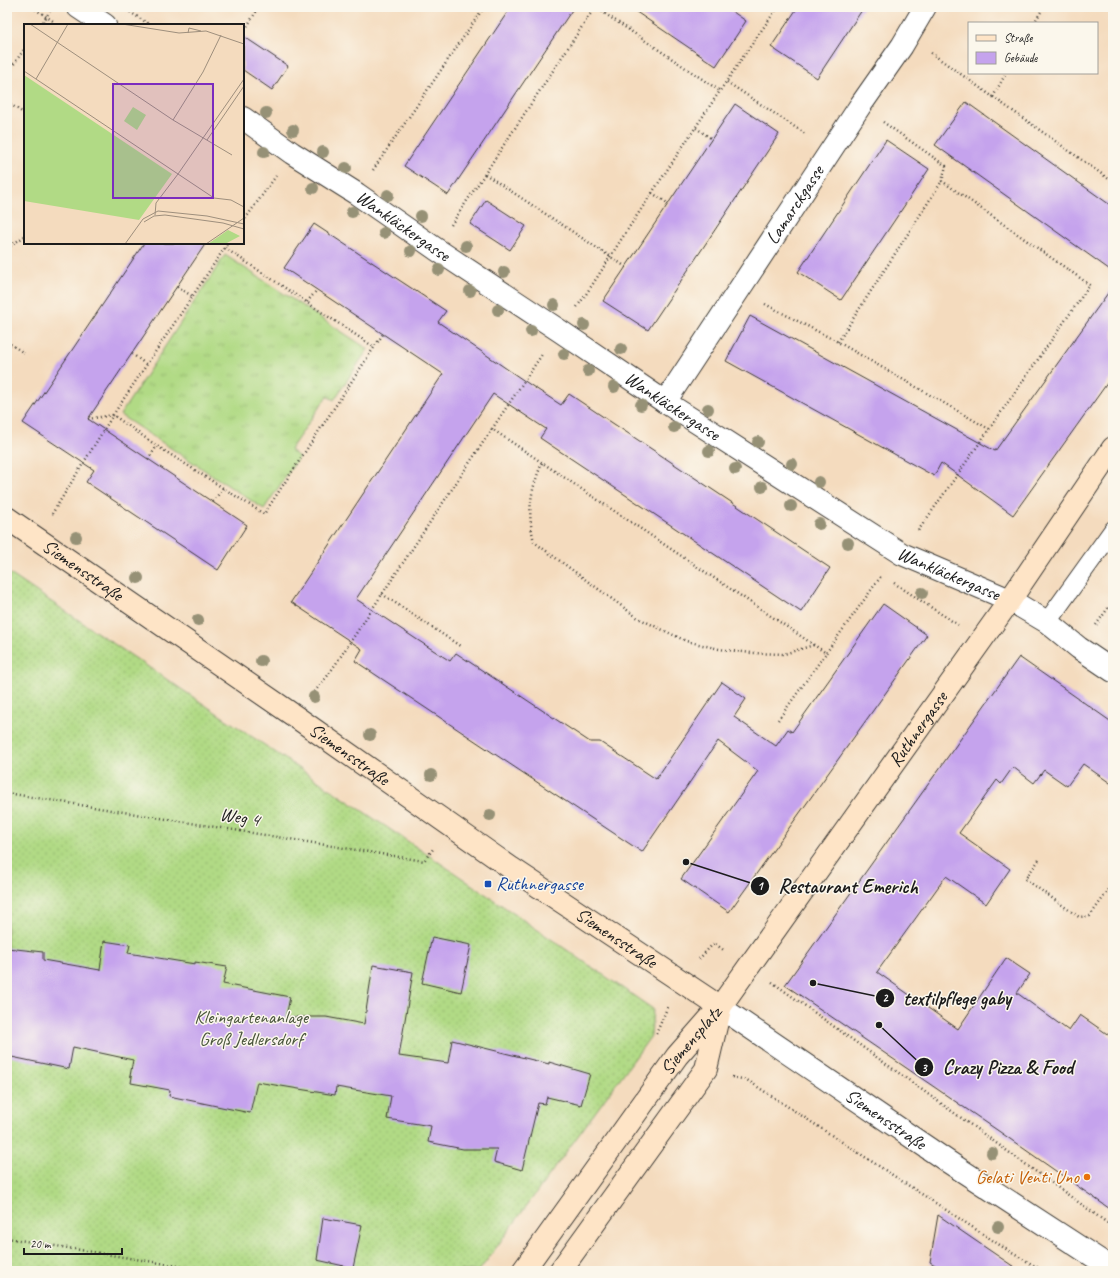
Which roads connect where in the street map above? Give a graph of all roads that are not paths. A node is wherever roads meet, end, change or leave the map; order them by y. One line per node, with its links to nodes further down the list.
1 (78, 7): 3 (street)
2 (925, 7): 5 (street, Lamarckgasse)
3 (104, 24)
4 (244, 119): 5 (street, Wankläckergasse)
5 (665, 402): 9 (street, Wankläckergasse)
6 (1113, 448): 9 (main road, Ruthnergasse)
7 (7, 518): 12 (main road, Siemensstraße)
8 (1113, 530): 10 (lane)
9 (1010, 600): 10 (street, Wankläckergasse); 12 (main road, Ruthnergasse)
10 (1047, 622): 11 (street, Wankläckergasse)
11 (1113, 672)
12 (720, 1007): 13 (street, Siemensstraße); 14 (main road, Siemensplatz); 15 (main road, Siemensplatz)
13 (1113, 1269)
14 (523, 1271)
15 (560, 1271)

